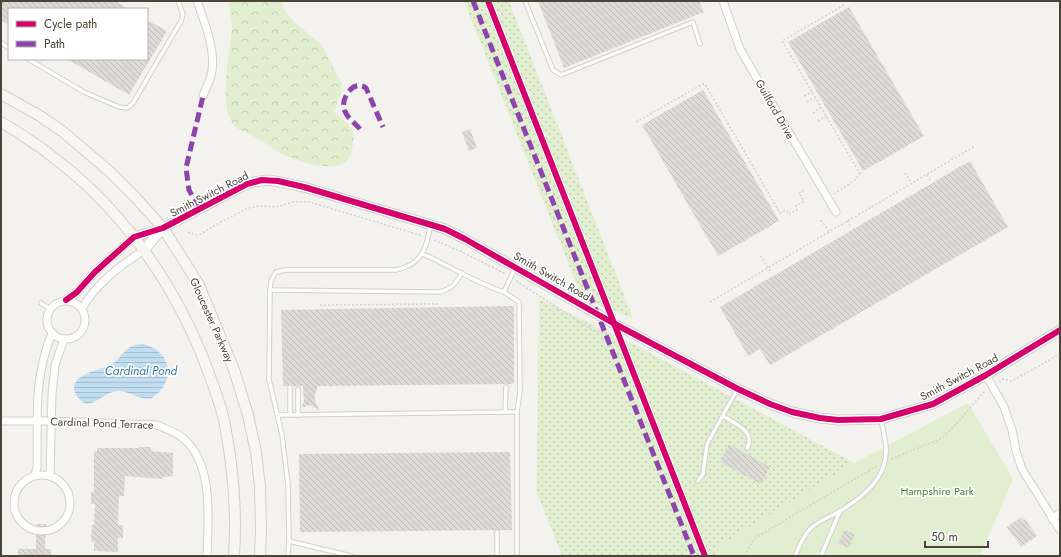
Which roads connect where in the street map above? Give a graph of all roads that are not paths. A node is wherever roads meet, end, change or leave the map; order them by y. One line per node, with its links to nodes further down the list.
1 (178, 1): 6 (lane)
2 (197, 1): 8 (street)
3 (525, 1): 5 (lane)
4 (723, 1): 10 (street, Guilford Drive)
5 (700, 44)
6 (30, 60)
7 (1, 94): 12 (main road, Gloucester Parkway)
8 (203, 96)
9 (1, 122): 13 (main road)
10 (836, 212)
11 (430, 225): 12 (street, Smith Switch Road); 15 (lane); 16 (street, Smith Switch Road)
12 (162, 228): 13 (street, Smith Switch Road); 14 (street, Smith Switch Road); 54 (main road, Gloucester Parkway)
13 (134, 237): 14 (main road); 20 (street)
14 (144, 250): 23 (street); 53 (main road)
15 (423, 254): 17 (lane); 18 (lane)
16 (516, 267): 19 (lane); 31 (street, Smith Switch Road)
17 (462, 273): 18 (lane); 19 (lane)
18 (270, 290): 34 (lane)
19 (504, 292): 33 (lane)
20 (66, 300): 22 (street); 23 (street)
21 (41, 303): 22 (lane)
22 (50, 309): 25 (street)
23 (82, 309): 26 (street)
24 (1060, 330): 27 (street, Smith Switch Road)
25 (52, 333): 26 (street); 39 (street)
26 (64, 339): 41 (street)
27 (986, 376): 38 (street, Smith Switch Road); 48 (street)
28 (290, 387): 35 (lane)
29 (506, 387): 32 (lane)
30 (298, 389): 36 (lane)
31 (738, 389): 37 (lane); 38 (street, Smith Switch Road)
32 (505, 412): 33 (lane); 36 (lane)
33 (517, 412): 58 (lane)
34 (278, 415): 35 (lane); 51 (lane)
35 (290, 415): 36 (lane)
36 (298, 415)
37 (723, 416): 42 (lane); 45 (lane)
38 (881, 419): 46 (lane)
39 (37, 420): 40 (street, Cardinal Pond Terrace); 41 (street, Cardinal Pond Terrace); 43 (street)
40 (1, 421)
41 (50, 421): 44 (street); 52 (street, Cardinal Pond Terrace)
42 (747, 448)
43 (35, 475): 44 (street); 44 (street)
44 (50, 476)
45 (698, 481)
46 (840, 511): 59 (lane); 60 (lane)
47 (1060, 513): 48 (street)
48 (1052, 519): 49 (street)
49 (1060, 530)
50 (497, 532): 57 (lane)
51 (289, 541): 55 (lane); 56 (lane)
52 (207, 556)
53 (234, 556)
54 (260, 556)
55 (288, 556)
56 (351, 556)
57 (497, 556)
58 (517, 556)
59 (795, 556)
60 (821, 556)

